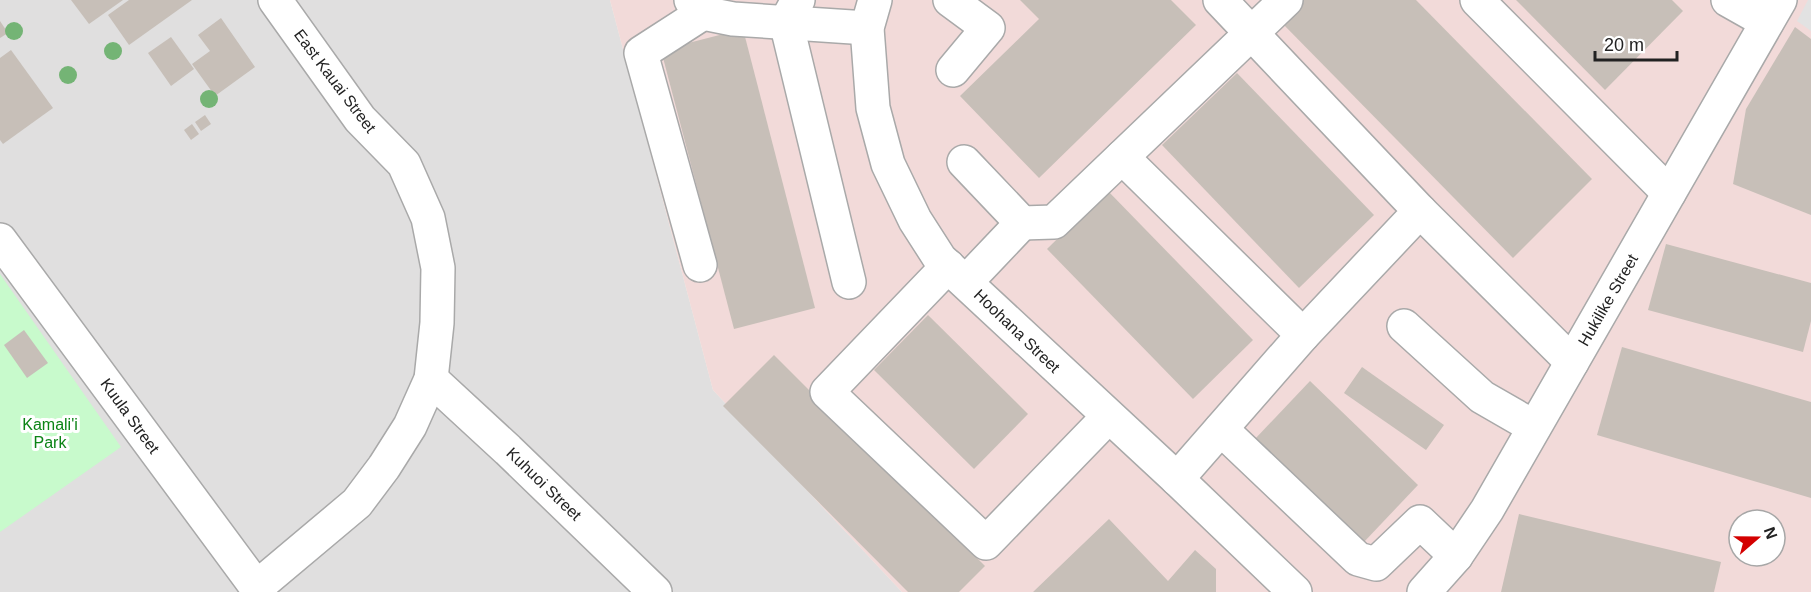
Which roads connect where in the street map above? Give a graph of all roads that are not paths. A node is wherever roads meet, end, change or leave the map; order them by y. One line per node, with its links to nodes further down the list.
1 (274, 0): 25 (street, East Kauai Street)
2 (950, 0): 12 (street)
3 (1220, 0): 11 (street)
4 (1286, 0): 11 (street)
5 (1477, 0): 15 (street)
6 (1728, 0): 9 (street)
7 (697, 6): 8 (street); 19 (street)
8 (792, 11): 10 (street); 21 (street)
9 (1774, 11): 15 (street, Hukilike Street)
10 (871, 14): 20 (street, Hoohana Street)
11 (1251, 33): 13 (street); 16 (street)
12 (953, 70)
13 (1122, 157): 17 (street); 23 (street)
14 (964, 162): 17 (street)
15 (1669, 194): 24 (street, Hukilike Street)
16 (1420, 211): 23 (street); 24 (street)
17 (1022, 223): 20 (street)
18 (0, 240): 31 (street, Kuula Street)
19 (700, 265)
20 (957, 274): 26 (street, Hoohana Street); 26 (street)
21 (849, 282)
22 (1404, 326): 27 (street)
23 (1303, 335): 28 (street)
24 (1572, 362): 27 (street, Hukilike Street)
25 (431, 379): 31 (street, East Kauai Street); 32 (street, Kuhuoi Street)
26 (1108, 417): 29 (street, Hoohana Street)
27 (1534, 427): 30 (street, Hukilike Street)
28 (1221, 429): 29 (street); 30 (street)
29 (1177, 479): 33 (street, Hoohana Street)
30 (1456, 555): 34 (street, Hukilike Street)
31 (258, 589)
32 (655, 592)
33 (1295, 592)
34 (1425, 592)

